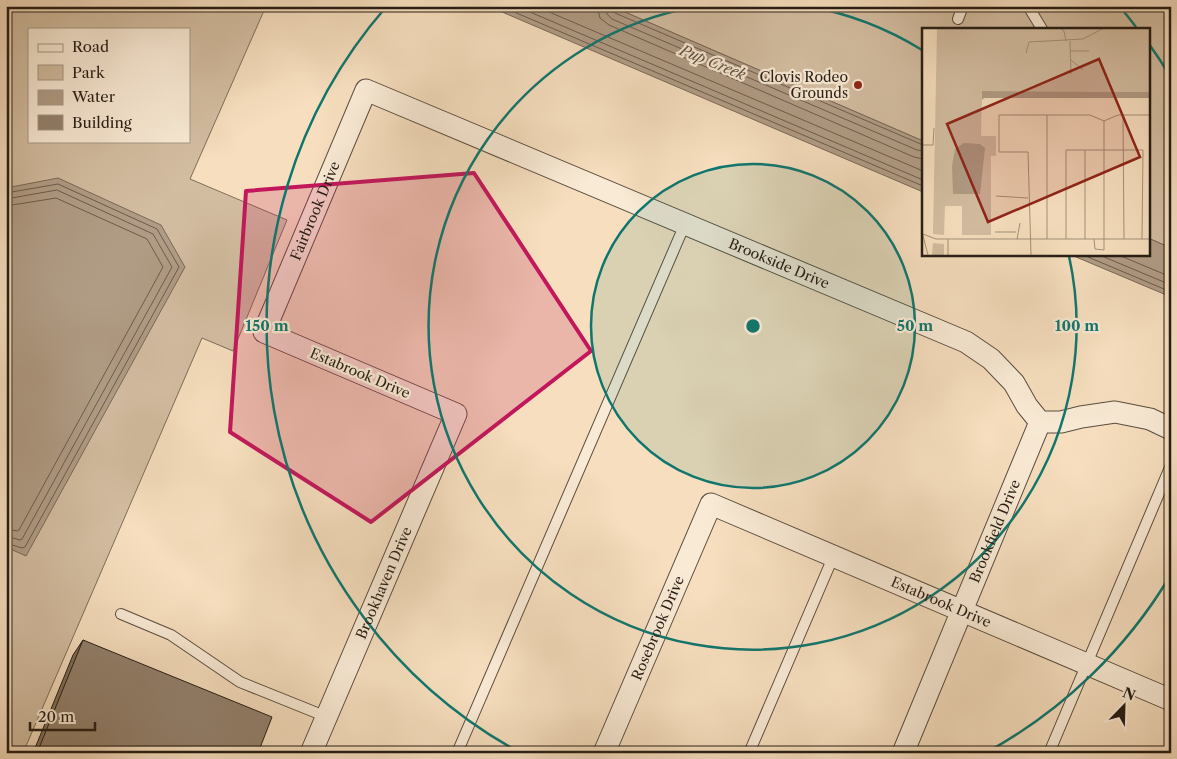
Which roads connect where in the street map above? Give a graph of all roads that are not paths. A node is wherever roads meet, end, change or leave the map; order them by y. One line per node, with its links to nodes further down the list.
1 (963, 6): 3 (lane)
2 (1028, 6): 4 (lane)
3 (958, 19)
4 (1041, 28)
5 (366, 90): 6 (street, Brookside Drive); 7 (street, Fairbrook Drive)
6 (684, 224): 9 (street, Brookside Drive); 20 (lane)
7 (264, 332): 8 (street, Estabrook Drive)
8 (456, 414): 18 (street, Brookhaven Drive)
9 (1040, 422): 10 (street); 14 (street, Brookfield Drive)
10 (1171, 429)
11 (1171, 465): 16 (lane)
12 (711, 504): 13 (street, Estabrook Drive); 21 (street, Rosebrook Drive)
13 (834, 555): 14 (street, Estabrook Drive); 22 (lane)
14 (963, 611): 16 (street, Estabrook Drive); 23 (street, Brookfield Drive)
15 (121, 614): 18 (lane)
16 (1087, 664): 17 (street, Estabrook Drive); 24 (lane)
17 (1171, 700)
18 (327, 717): 19 (street, Brookhaven Drive)
19 (311, 753)
20 (457, 753)
21 (604, 753)
22 (749, 753)
23 (903, 753)
24 (1050, 753)

